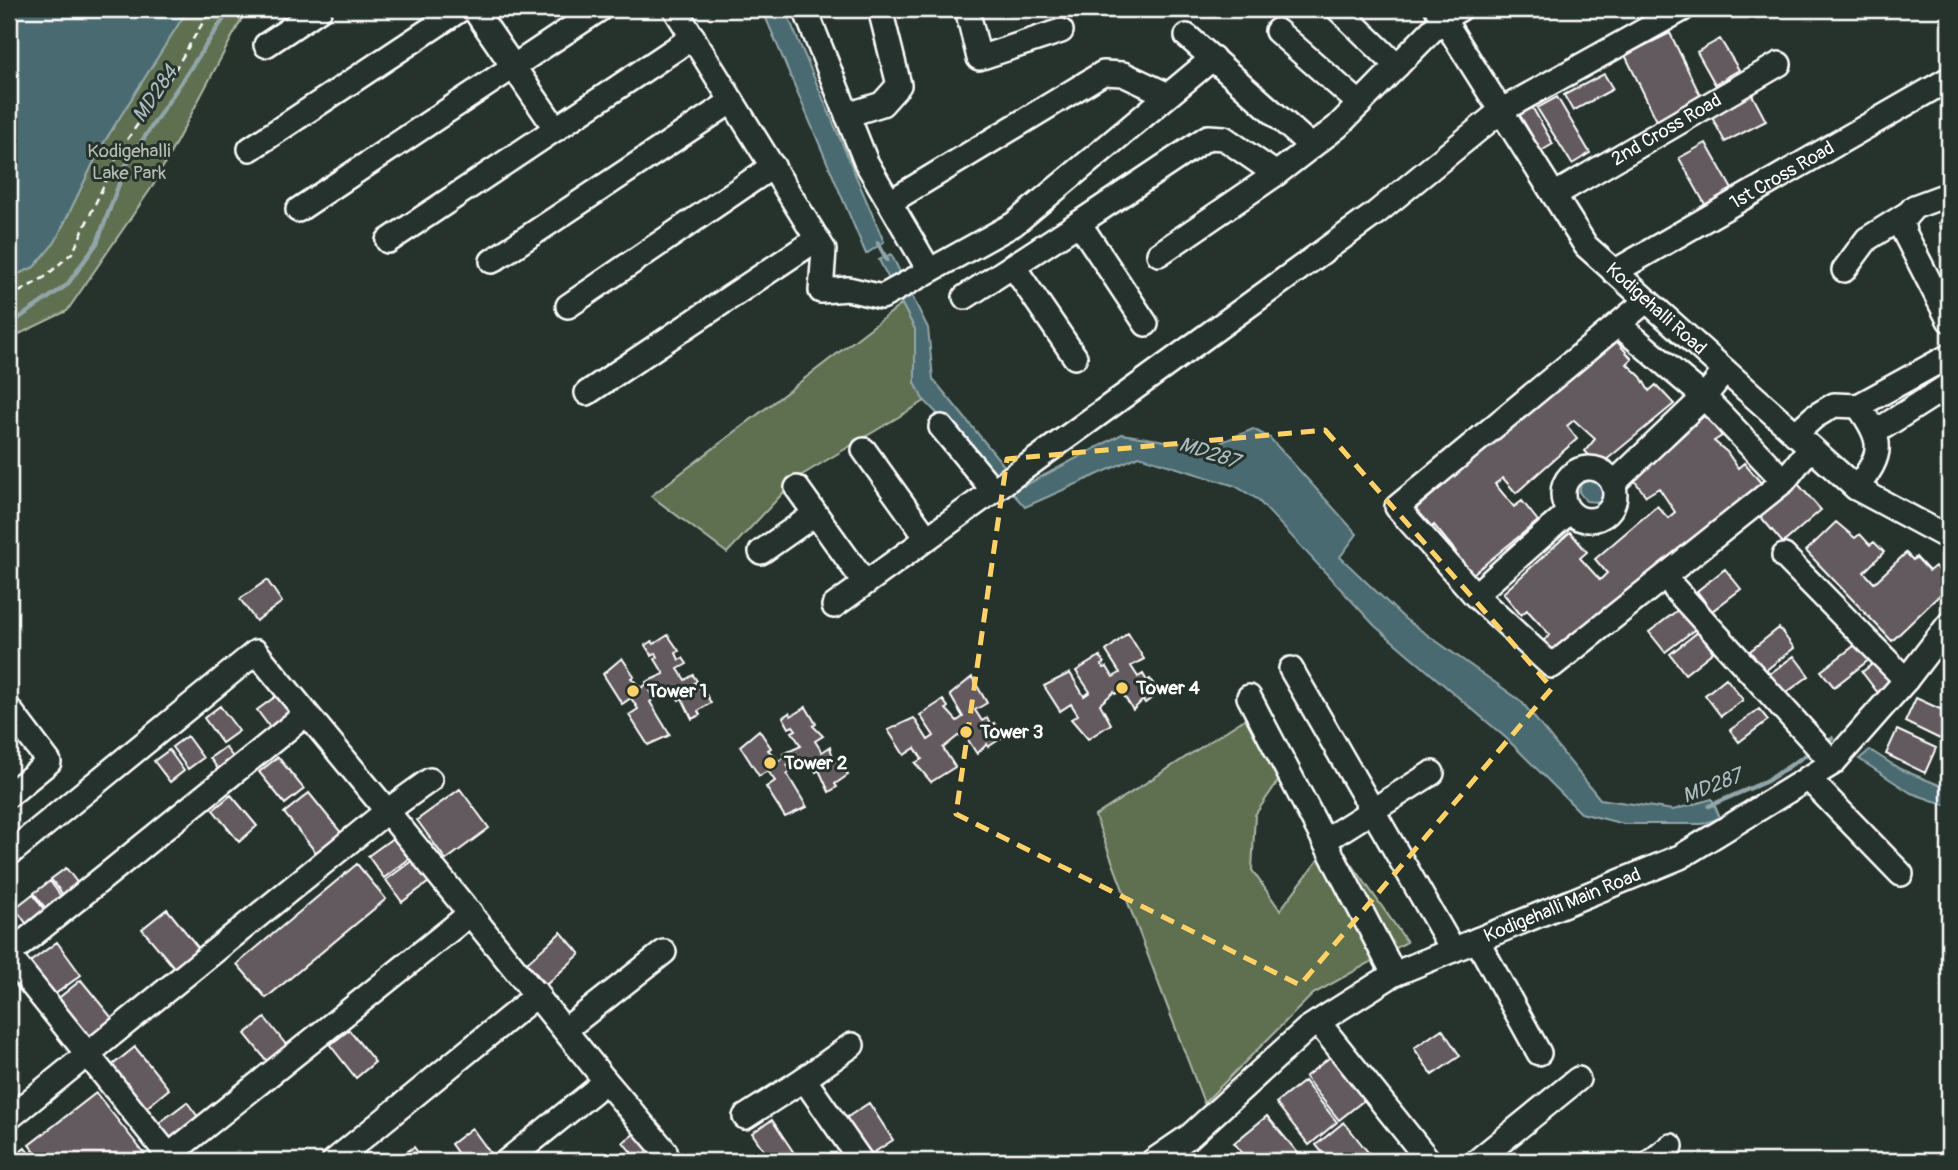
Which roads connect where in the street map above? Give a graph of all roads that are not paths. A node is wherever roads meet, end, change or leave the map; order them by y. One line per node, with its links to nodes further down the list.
1 (320, 9): 16 (street)
2 (461, 9): 29 (street)
3 (474, 9): 19 (street)
4 (600, 9): 19 (street)
5 (675, 9): 15 (street)
6 (805, 9): 26 (street)
7 (880, 9): 26 (street)
8 (967, 9): 12 (street)
9 (1338, 9): 20 (street)
10 (1683, 9): 25 (street)
11 (1447, 12): 20 (street); 25 (street, Kodigehalli Road)
12 (1061, 31)
13 (1277, 31): 24 (street)
14 (1187, 36): 17 (street)
15 (693, 37): 23 (street); 27 (street)
16 (266, 45)
17 (1213, 58): 22 (street); 28 (street)
18 (1779, 64): 33 (street, 2nd Cross Road)
19 (513, 66): 27 (street); 35 (street)
20 (1397, 66): 24 (street)
21 (1949, 79): 44 (street, 1st Cross Road)
22 (1168, 95): 34 (street); 45 (street)
23 (732, 101): 30 (street); 41 (street)
24 (1360, 104): 28 (street)
25 (1502, 110): 33 (street, Kodigehalli Road); 67 (street)
26 (847, 115): 34 (street)
27 (556, 129): 39 (street)
28 (1311, 146): 31 (street)
29 (250, 149)
30 (772, 166): 38 (street); 48 (street)
31 (1276, 174): 37 (street); 40 (street)
32 (1949, 194): 36 (street)
33 (1554, 195): 44 (street, Kodigehalli Road)
34 (890, 202): 45 (street)
35 (298, 209)
36 (1907, 214): 43 (street); 49 (street)
37 (1079, 223): 42 (street); 50 (street)
38 (817, 239): 45 (street); 56 (street)
39 (388, 241)
40 (1159, 254)
41 (492, 261)
42 (1013, 266): 46 (street); 53 (street)
43 (1844, 270)
44 (1614, 272): 47 (street, Kodigehalli Road)
45 (924, 274)
46 (965, 297)
47 (1646, 301): 51 (street); 54 (street, Kodigehalli Road)
48 (568, 306)
49 (1949, 320)
50 (1146, 324)
51 (1619, 325): 57 (street); 76 (street)
52 (1949, 356): 58 (street)
53 (1075, 357)
54 (1725, 371): 57 (street); 61 (street, Kodigehalli Road)
55 (1949, 385): 60 (street)
56 (587, 393)
57 (1704, 397): 63 (street); 64 (street)
58 (1858, 406): 60 (street); 61 (street)
59 (941, 427): 67 (street)
60 (1877, 431): 66 (street)
61 (1802, 441): 63 (street); 66 (street, Kodigehalli Road)
62 (864, 450): 70 (street)
63 (1784, 481): 76 (street)
64 (1613, 484): 68 (street); 68 (street)
65 (797, 488): 69 (street)
66 (1856, 488): 71 (street, Kodigehalli Road)
67 (993, 490): 70 (street)
68 (1569, 512): 76 (street)
69 (815, 514): 72 (street); 74 (street)
70 (928, 538): 74 (street)
71 (1949, 538)
72 (761, 552)
73 (1784, 556): 80 (street)
74 (865, 583): 77 (street)
75 (1675, 589): 84 (street)
76 (1475, 594)
77 (834, 606)
78 (1949, 624): 80 (street, Kodigehalli Main Road)
79 (1291, 669): 89 (street)
80 (1906, 680): 84 (street, Kodigehalli Main Road)
81 (1250, 697): 91 (street)
82 (306, 713): 90 (street); 92 (street); 98 (street)
83 (16, 718): 88 (street)
84 (1833, 763): 86 (street, Kodigehalli Main Road)
85 (1433, 773): 89 (street)
86 (1808, 778): 93 (street); 95 (street, Kodigehalli Main Road)
87 (430, 780): 90 (street)
88 (9, 795)
89 (1373, 810): 91 (street); 96 (street)
90 (387, 811): 94 (street); 105 (street)
91 (1324, 841): 99 (street)
92 (9, 854)
93 (1901, 874)
94 (471, 913): 100 (street); 113 (street)
95 (1478, 940): 96 (street, Kodigehalli Main Road); 104 (street)
96 (1453, 950): 99 (street, Kodigehalli Main Road)
97 (664, 952): 102 (street)
98 (9, 955): 105 (street)
99 (1394, 974): 101 (street, Kodigehalli Main Road)
100 (538, 994): 102 (street); 114 (street)
101 (1318, 1022): 117 (street, Kodigehalli Main Road); 118 (street)
102 (566, 1029): 106 (street)
103 (852, 1045): 107 (street)
104 (1538, 1053)
105 (87, 1055): 110 (street); 113 (street)
106 (604, 1079): 112 (street); 115 (street)
107 (804, 1079): 109 (street); 116 (street)
108 (1578, 1079): 119 (street)
109 (745, 1117)
110 (9, 1118)
111 (1671, 1146): 120 (street)
112 (665, 1152)
113 (168, 1159)
114 (334, 1161)
115 (507, 1161)
116 (861, 1161)
117 (1153, 1161)
118 (1429, 1161)
119 (1476, 1161)
120 (1652, 1161)

